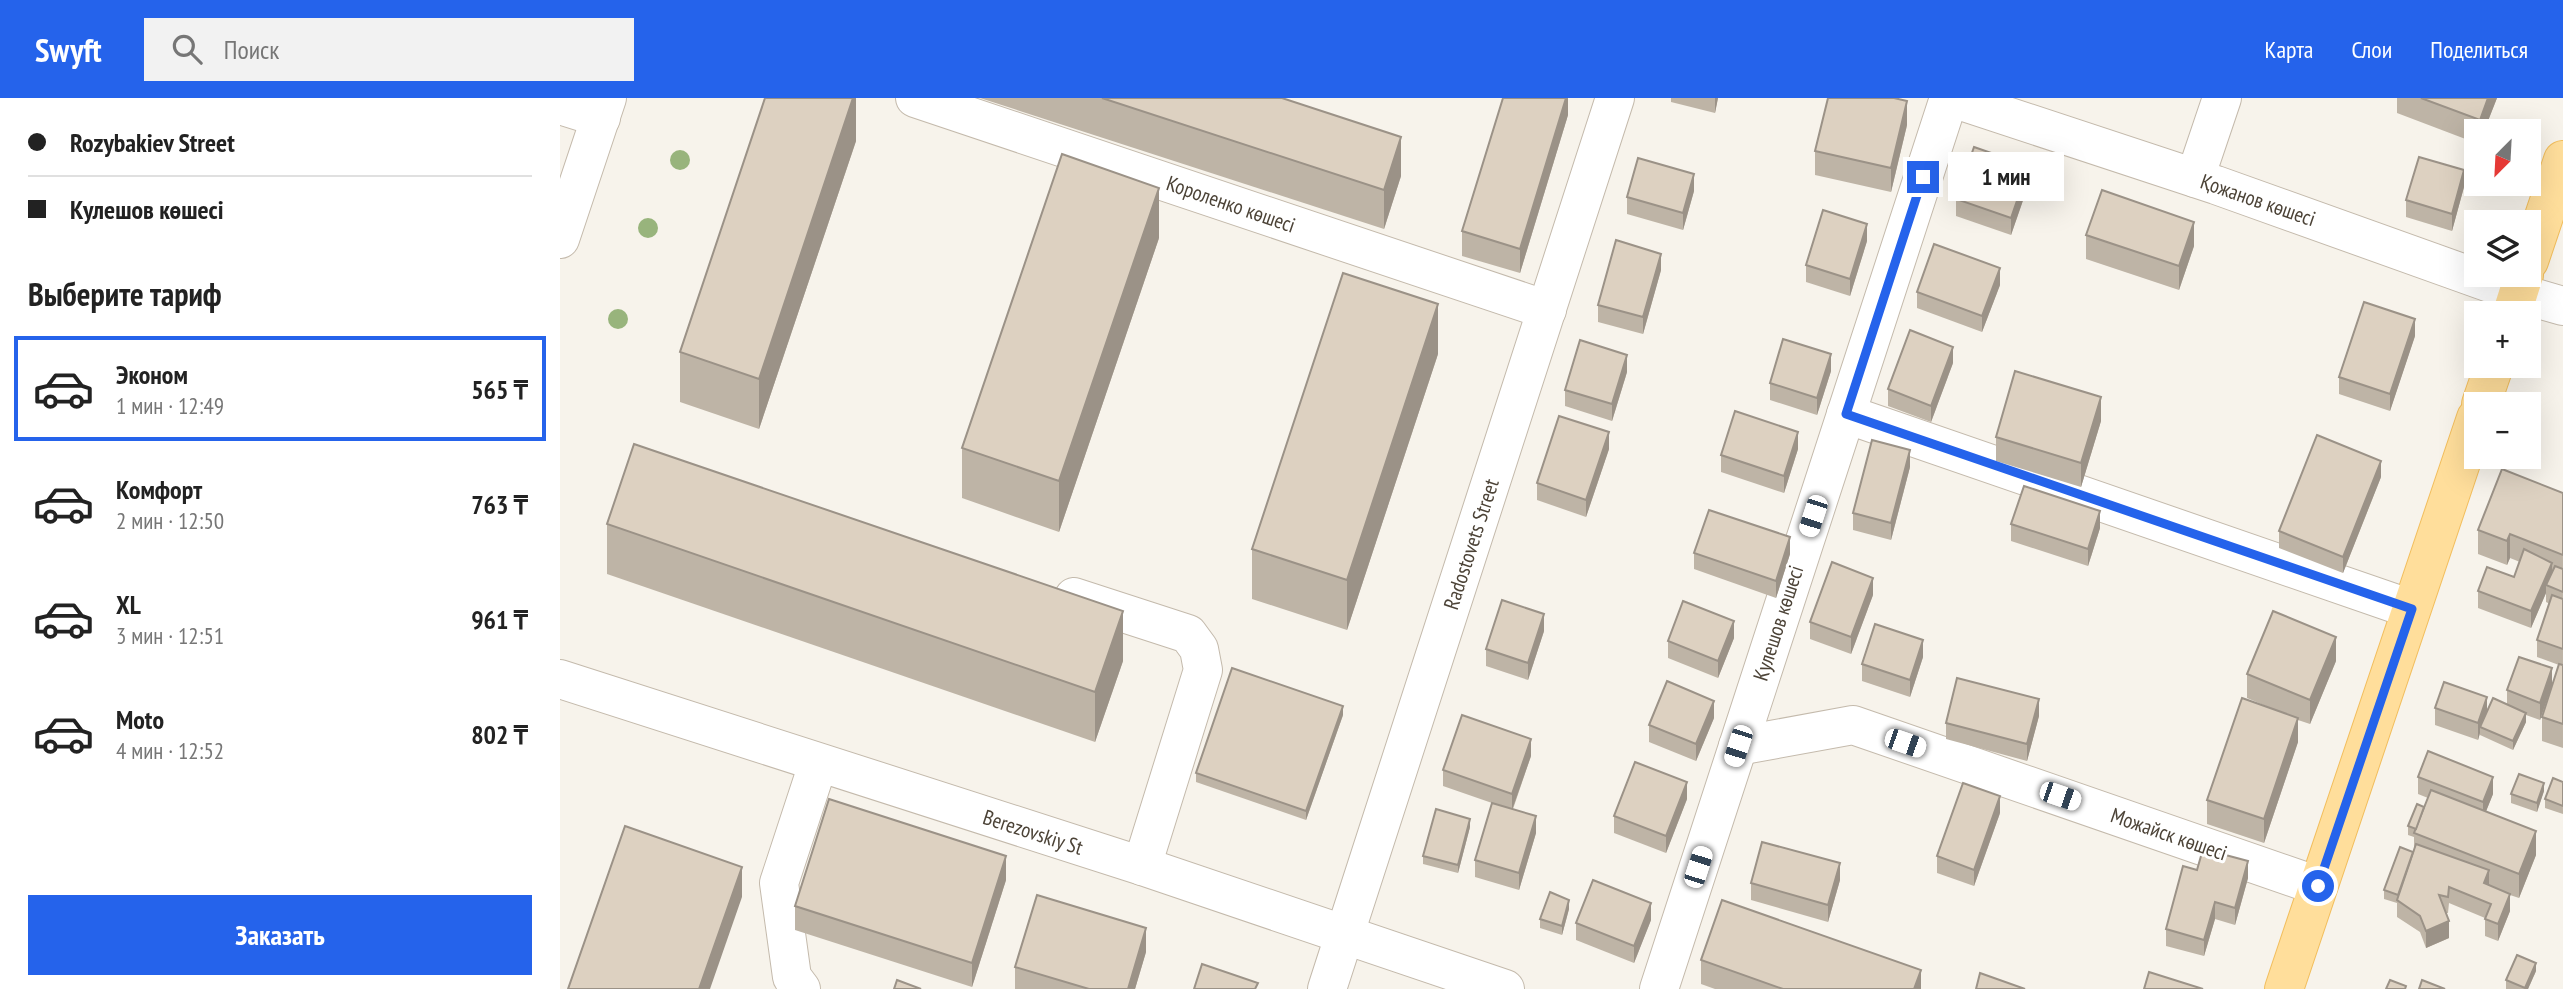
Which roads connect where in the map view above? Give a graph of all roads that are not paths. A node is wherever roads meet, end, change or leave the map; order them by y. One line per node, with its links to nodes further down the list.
1 (915, 98): 14 (street, Короленко көшесі)
2 (1615, 98): 14 (street, Radostovets Street)
3 (1950, 98): 8 (street, Қожанов көшесі); 15 (street, Кулешов көшесі)
4 (2222, 98): 8 (street)
5 (560, 105): 6 (street)
6 (604, 108): 10 (street)
7 (2563, 160): 9 (main road)
8 (2195, 178): 11 (street, Қожанов көшесі)
9 (2541, 225)
10 (560, 239)
11 (2464, 266)
12 (2525, 287): 13 (street, Қожанов көшесі)
13 (2563, 306)
14 (1547, 310): 24 (street, Radostovets Street)
15 (1846, 414): 18 (street); 20 (street, Кулешов көшесі)
16 (2464, 454): 18 (main road)
17 (1043, 586): 22 (street)
18 (2412, 609): 23 (main road)
19 (560, 679): 21 (street, Berezovskiy St)
20 (1738, 746): 23 (street, Можайск көшесі); 28 (street, Кулешов көшесі)
21 (818, 764): 22 (street, Berezovskiy St); 25 (street)
22 (1142, 866): 24 (street, Berezovskiy St)
23 (2318, 886): 29 (main road)
24 (1344, 935): 26 (street, Radostovets Street); 27 (street, Berezovskiy St)
25 (801, 989)
26 (1326, 989)
27 (1504, 989)
28 (1659, 989)
29 (2284, 989)

